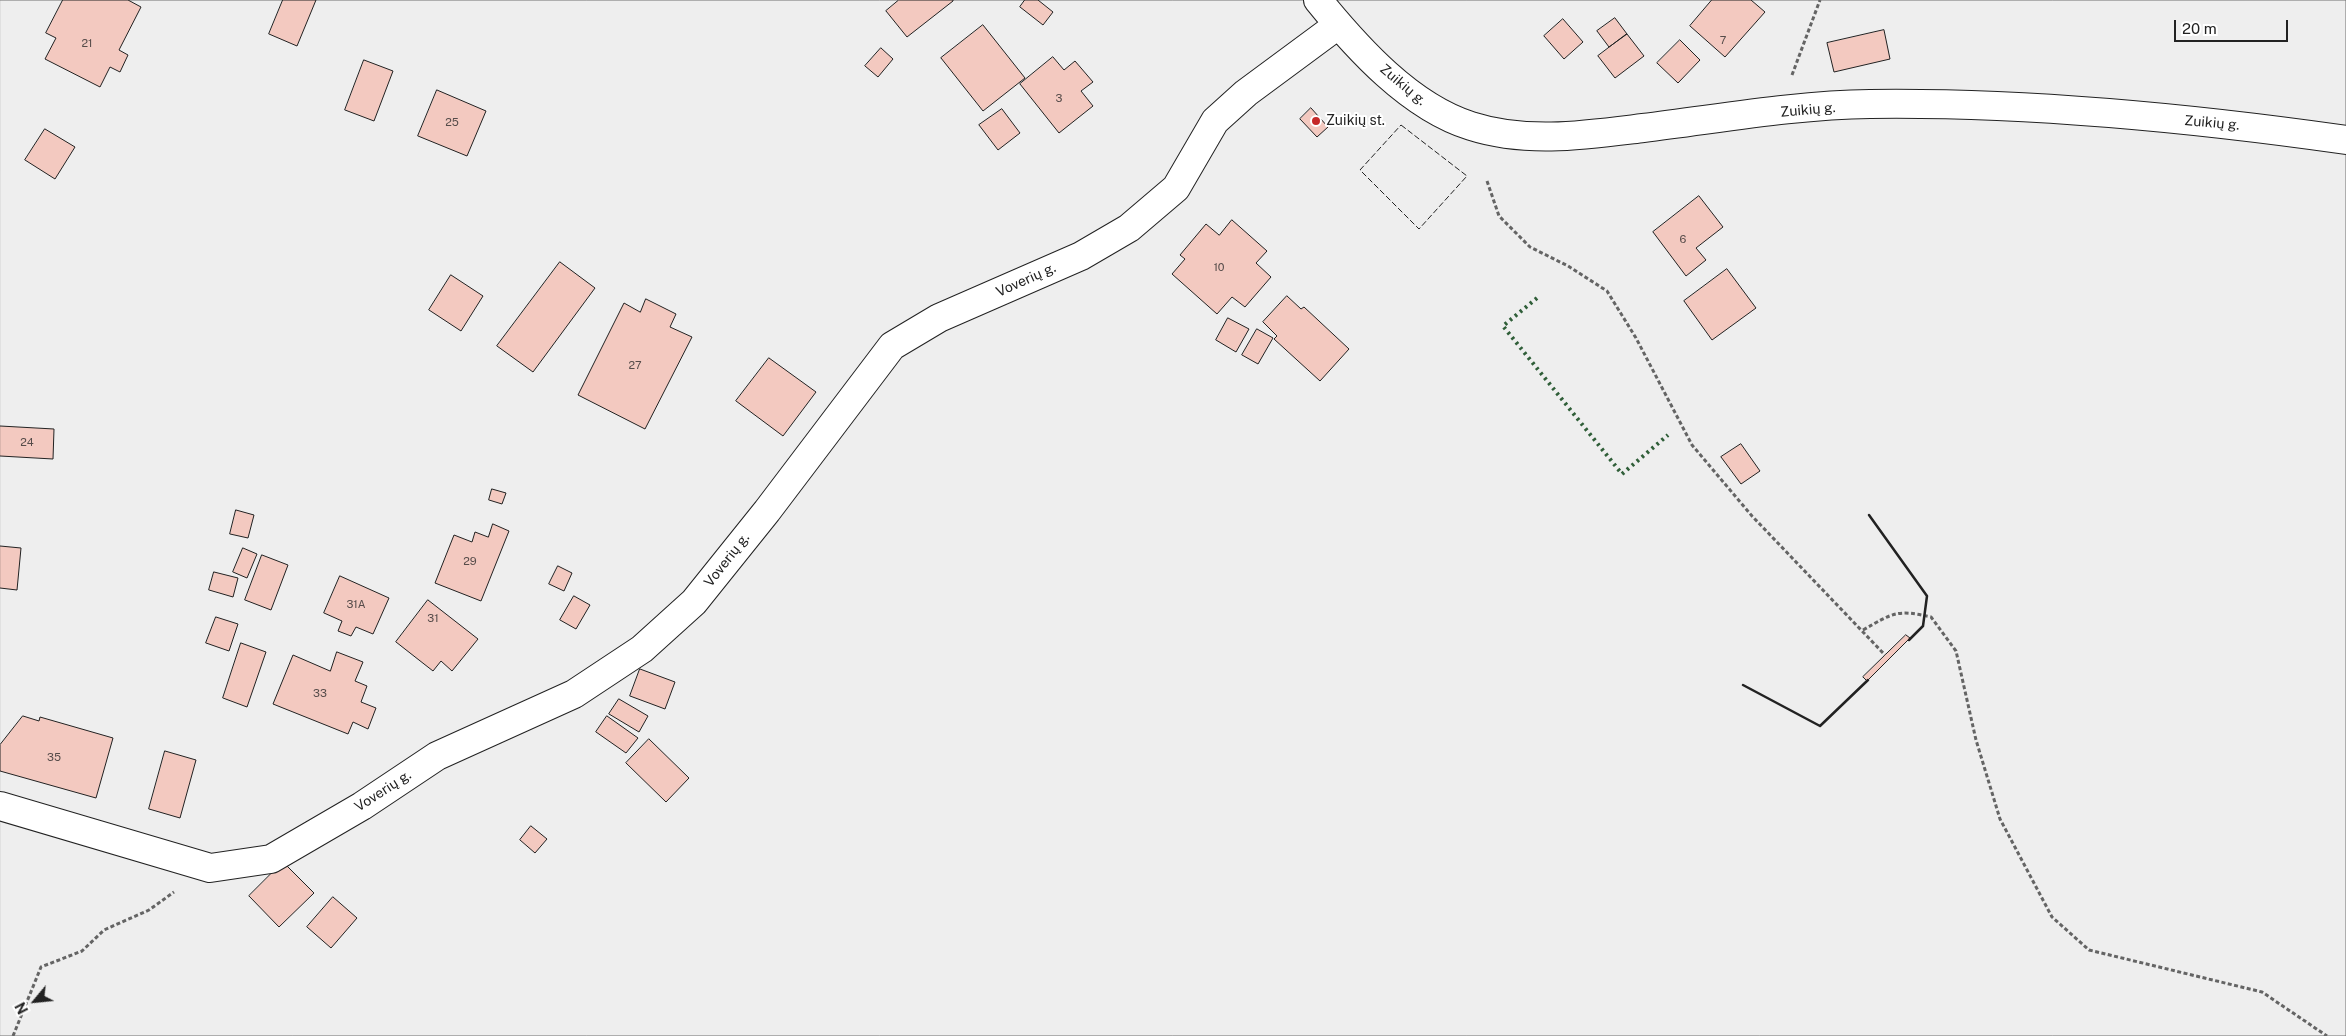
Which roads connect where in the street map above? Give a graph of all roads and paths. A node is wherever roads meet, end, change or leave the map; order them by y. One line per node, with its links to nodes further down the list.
1 (1318, 0): 3 (street, Zuikių g.)
2 (1820, 0): 4 (path)
3 (1338, 25): 4 (street, Zuikių g.); 10 (street, Voverių g.)
4 (1791, 111): 5 (street, Zuikių g.)
5 (2346, 140)
6 (1487, 181): 7 (path)
7 (1863, 630): 8 (path); 12 (path)
8 (1885, 655)
9 (0, 806): 10 (street, Voverių g.)
10 (210, 868): 11 (path)
11 (13, 1036)
12 (2327, 1036)

